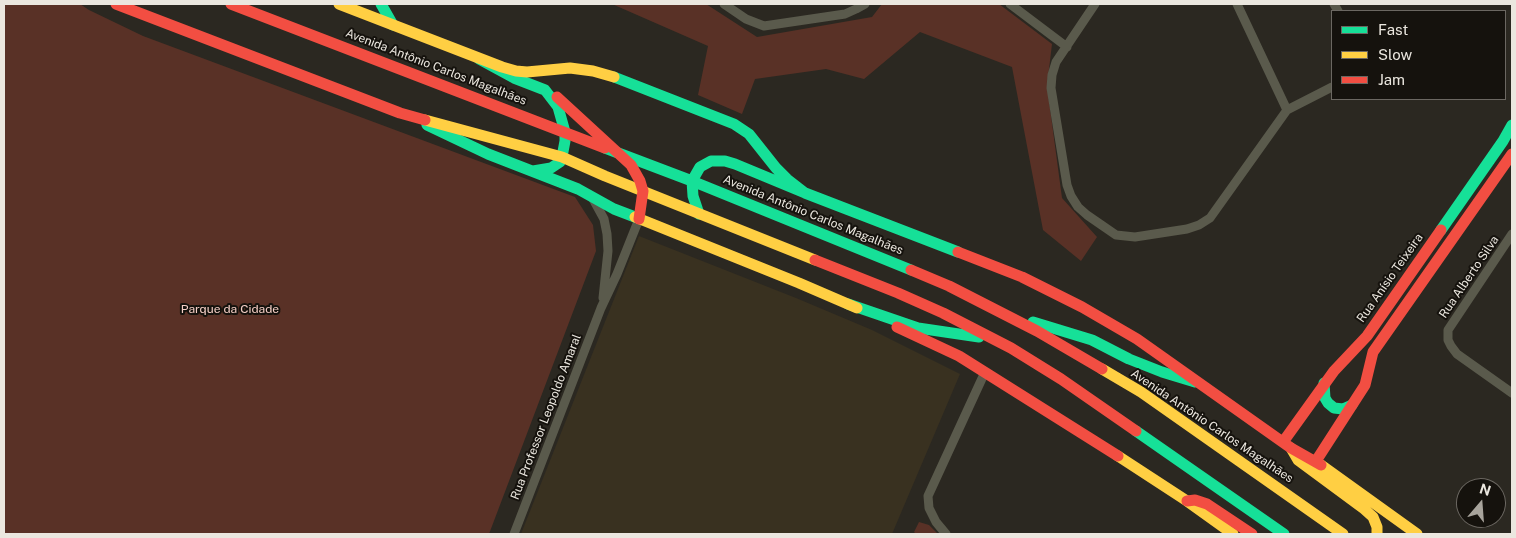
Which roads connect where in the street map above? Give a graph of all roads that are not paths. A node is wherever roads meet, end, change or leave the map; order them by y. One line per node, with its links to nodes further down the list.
1 (116, 4): 16 (main road)
2 (231, 4): 18 (main road, Avenida Antônio Carlos Magalhães)
3 (339, 4): 10 (main road, Avenida Antônio Carlos Magalhães)
4 (381, 4): 10 (main road)
5 (724, 4): 6 (street)
6 (865, 4)
7 (1010, 4): 11 (street)
8 (1095, 4): 11 (street)
9 (1237, 4): 15 (street)
10 (393, 25): 12 (main road, Avenida Antônio Carlos Magalhães)
11 (1067, 47): 15 (street)
12 (479, 58): 14 (main road); 25 (main road, Avenida Antônio Carlos Magalhães)
13 (1331, 88): 15 (street)
14 (545, 90): 18 (main road); 19 (main road)
15 (1288, 110)
16 (400, 113): 21 (main road); 22 (main road)
17 (1512, 125): 36 (main road, Rua Anísio Teixeira)
18 (565, 132): 19 (main road, Avenida Antônio Carlos Magalhães); 21 (main road)
19 (614, 151): 23 (main road, Avenida Antônio Carlos Magalhães); 24 (main road)
20 (1512, 154): 38 (main road)
21 (562, 157): 22 (main road); 24 (main road)
22 (533, 171): 26 (main road)
23 (692, 181): 25 (main road); 27 (main road); 32 (main road, Avenida Antônio Carlos Magalhães)
24 (643, 191): 27 (main road); 28 (main road)
25 (805, 193): 35 (main road, Avenida Antônio Carlos Magalhães)
26 (591, 195): 28 (main road); 31 (street, Rua Professor Leopoldo Amaral)
27 (699, 214): 33 (main road)
28 (638, 219): 30 (main road); 31 (street, Rua Professor Leopoldo Amaral)
29 (1512, 234): 37 (street, Rua Alberto Silva)
30 (848, 304): 33 (main road); 34 (main road)
31 (601, 308): 43 (street, Rua Professor Leopoldo Amaral)
32 (1000, 312): 35 (main road); 48 (main road, Avenida Antônio Carlos Magalhães)
33 (1011, 348): 47 (main road)
34 (985, 372): 41 (main road); 44 (street)
35 (1196, 382): 39 (main road, Avenida Antônio Carlos Magalhães)
36 (1324, 384): 38 (main road); 39 (main road, Rua Anísio Teixeira)
37 (1512, 393)
38 (1352, 405): 40 (main road)
39 (1287, 445): 40 (main road, Avenida Antônio Carlos Magalhães); 49 (main road)
40 (1316, 460): 42 (main road, Avenida Antônio Carlos Magalhães)
41 (1187, 500): 45 (main road); 46 (main road)
42 (1415, 533)
43 (514, 534)
44 (946, 534)
45 (1233, 534)
46 (1252, 534)
47 (1284, 534)
48 (1343, 534)
49 (1377, 534)

